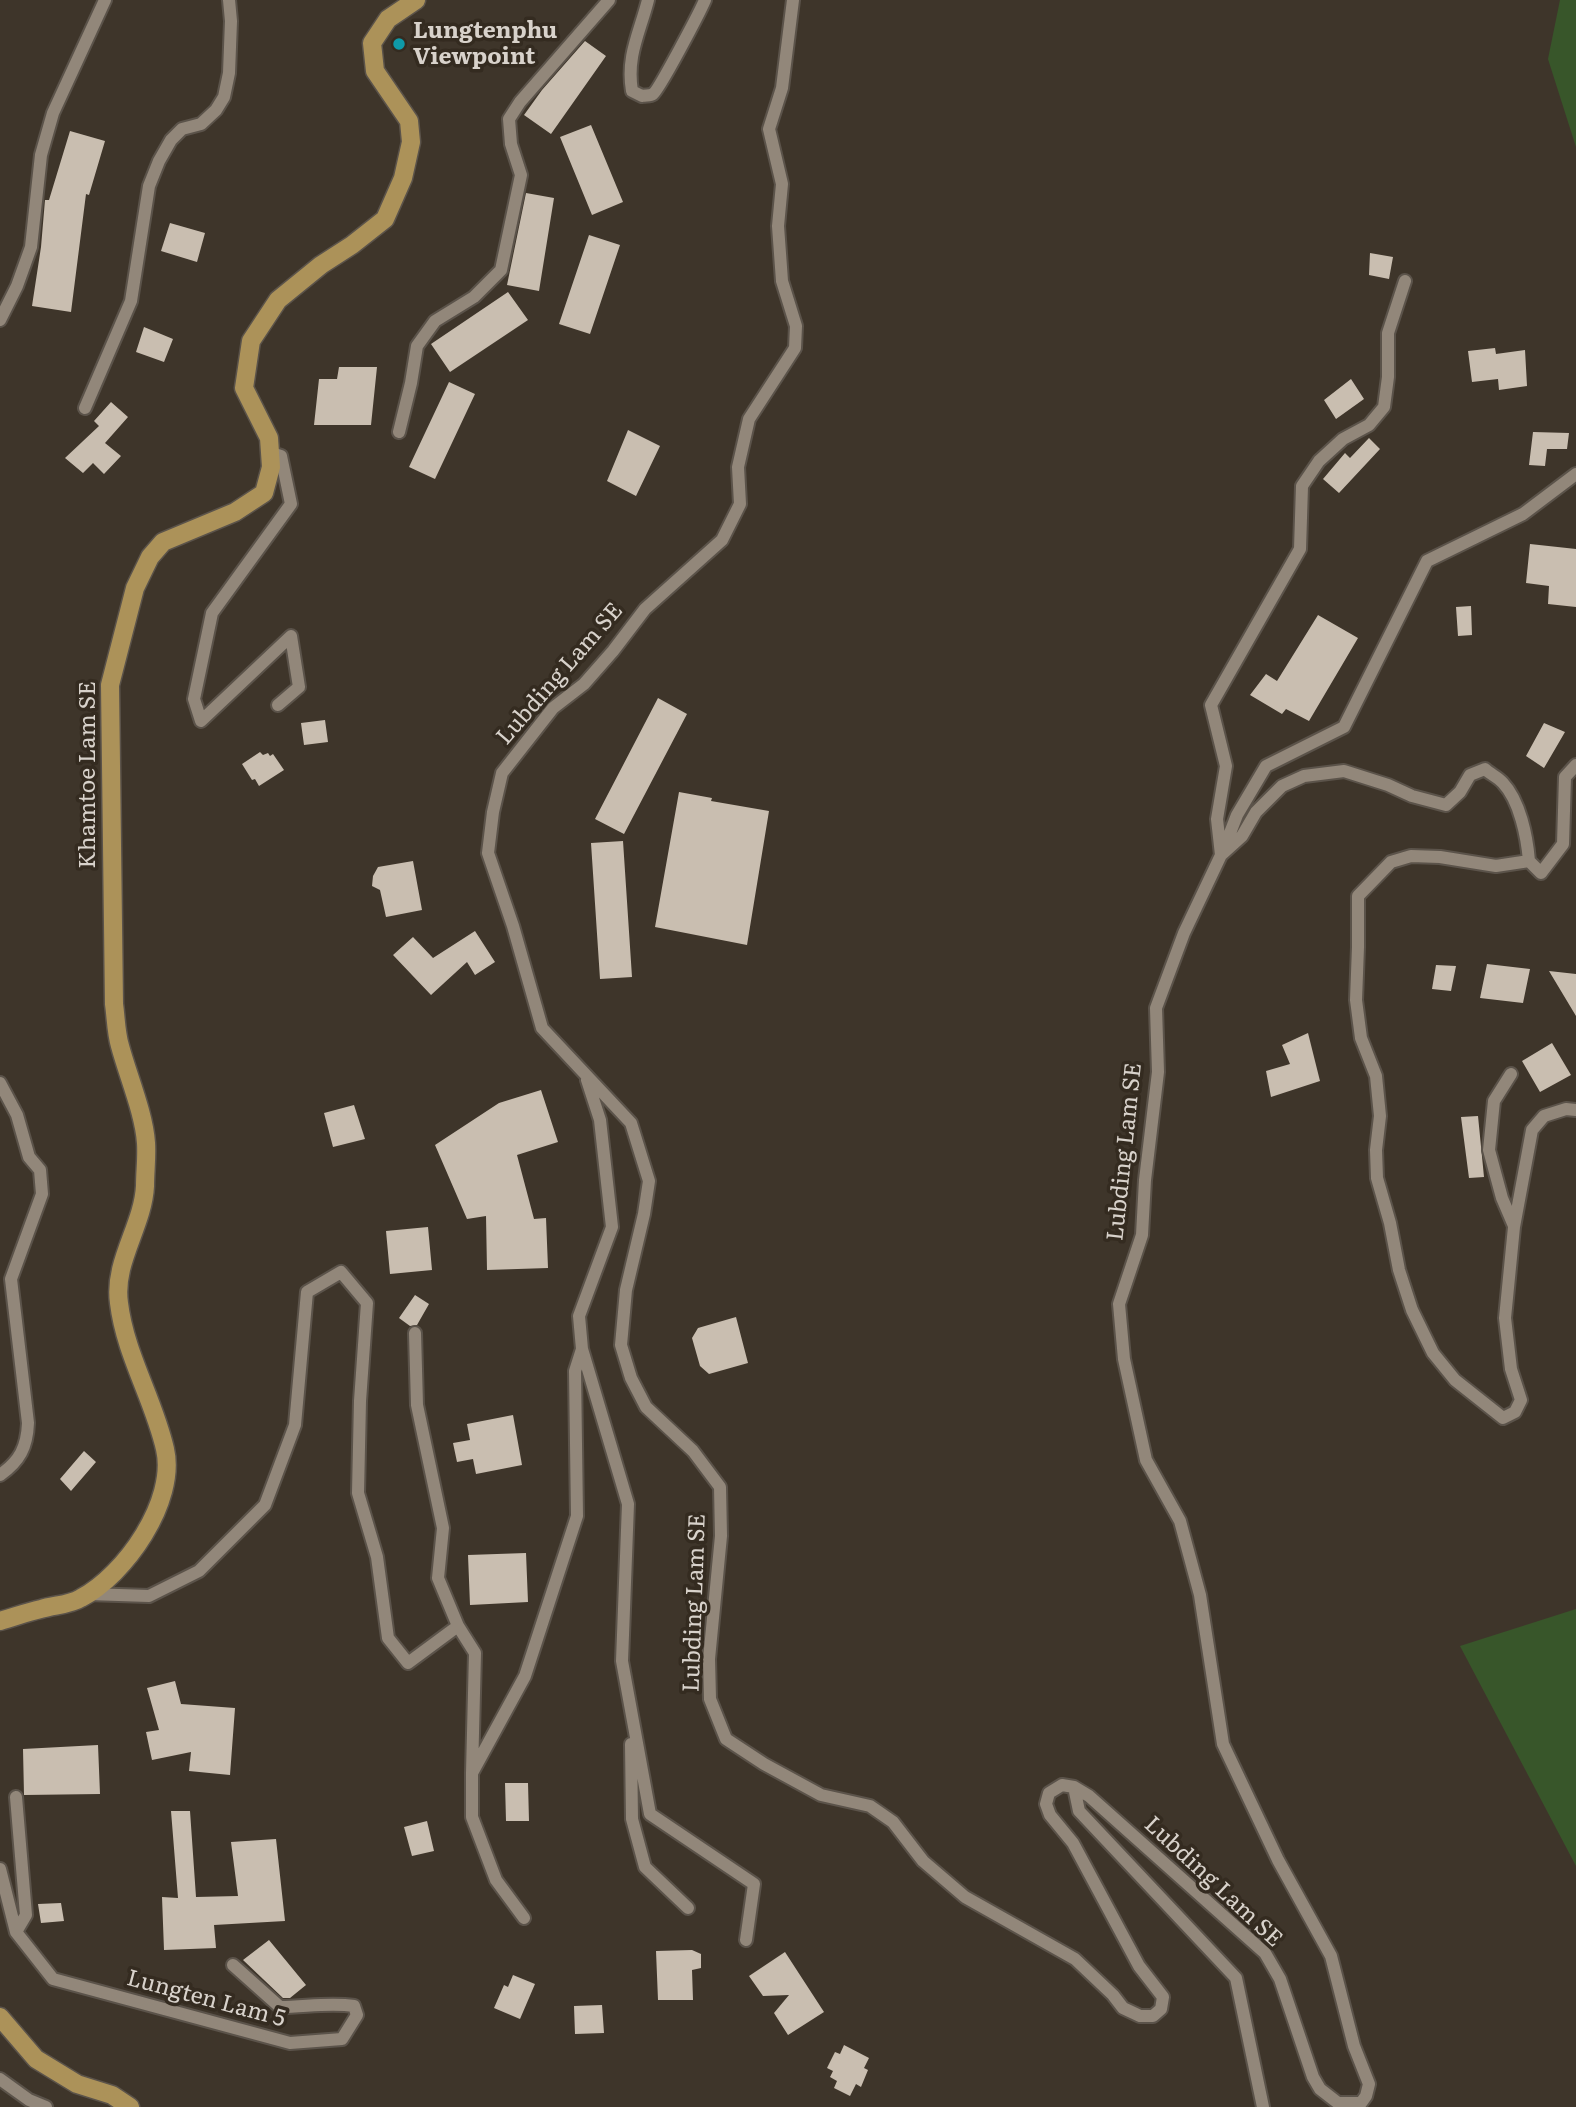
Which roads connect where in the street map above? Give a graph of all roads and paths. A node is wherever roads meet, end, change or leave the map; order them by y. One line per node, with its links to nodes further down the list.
1 (106, 0): 9 (street)
2 (229, 0): 10 (street)
3 (416, 0): 12 (main road, Khamtoe Lam SE)
4 (609, 0): 11 (street)
5 (648, 0): 6 (street)
6 (705, 0)
7 (793, 0): 19 (street, Lubding Lam SE)
8 (1405, 281): 16 (street)
9 (0, 320)
10 (85, 408)
11 (399, 432)
12 (271, 453): 14 (street); 26 (main road, Khamtoe Lam SE)
13 (1576, 474): 16 (street)
14 (278, 705)
15 (1576, 765): 17 (street)
16 (1221, 855): 17 (street, Lubding Lam SE); 41 (street, Lubding Lam SE)
17 (1529, 861): 22 (street)
18 (1511, 1074): 22 (street)
19 (586, 1076): 24 (street); 31 (street, Lubding Lam SE)
20 (0, 1083): 25 (street)
21 (1576, 1110): 22 (street)
22 (1514, 1227)
23 (415, 1333): 28 (street)
24 (582, 1349): 29 (street); 30 (street)
25 (0, 1475)
26 (88, 1594): 27 (main road, Khamtoe Lam SE); 28 (street)
27 (0, 1621)
28 (458, 1626): 30 (street)
29 (631, 1712): 34 (street); 37 (street)
30 (472, 1773): 35 (street)
31 (1074, 1787): 41 (street, Lubding Lam SE); 44 (street)
32 (16, 1797): 36 (street)
33 (0, 1869): 36 (street, Lungten Lam 5)
34 (688, 1908)
35 (524, 1919)
36 (16, 1932): 38 (street, Lungten Lam 5)
37 (746, 1940)
38 (233, 1965)
39 (0, 2017): 43 (main road)
40 (0, 2079): 42 (street)
41 (1365, 2105)
42 (46, 2107)
43 (130, 2107)
44 (1263, 2107)

